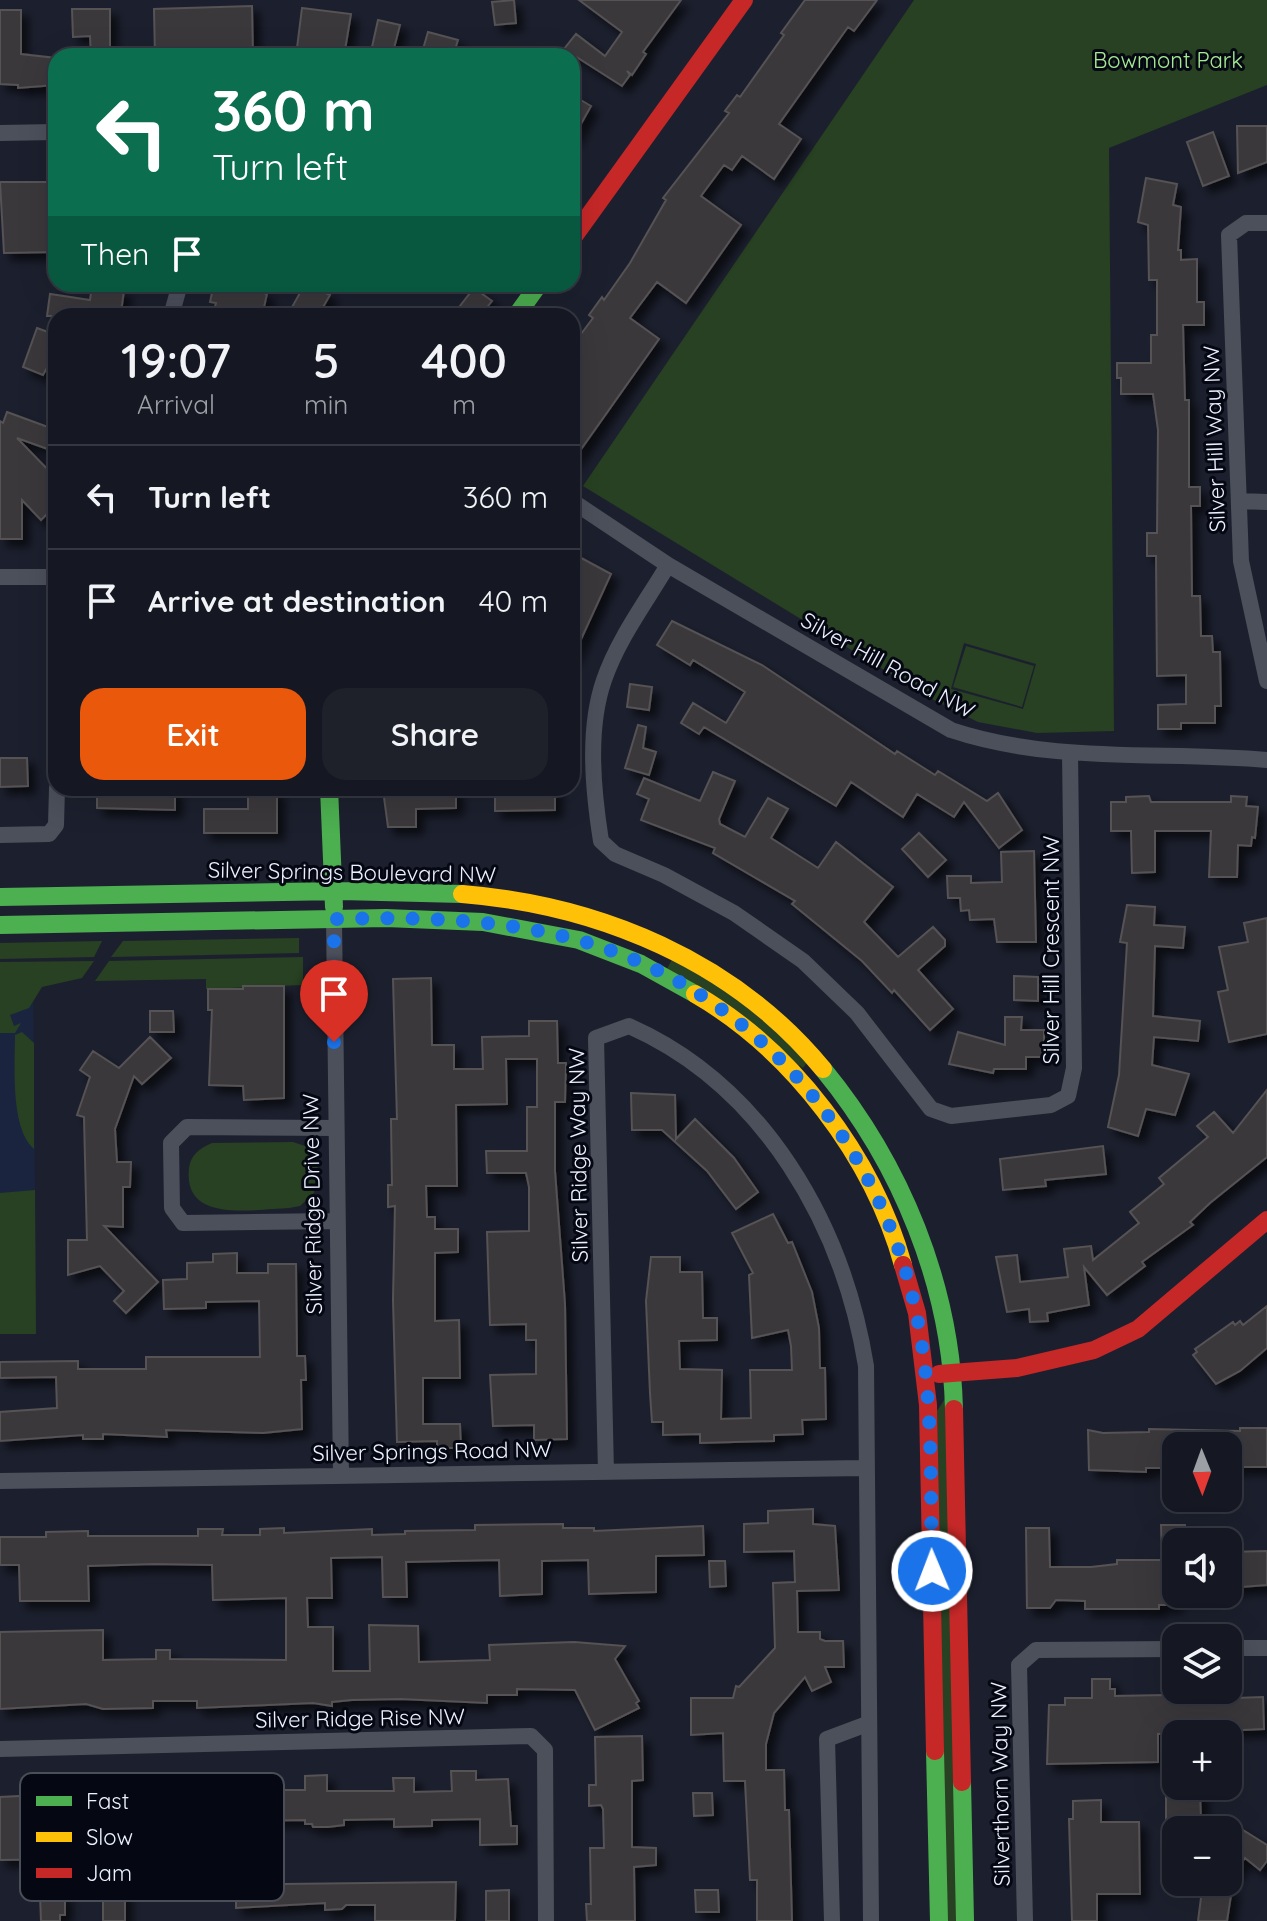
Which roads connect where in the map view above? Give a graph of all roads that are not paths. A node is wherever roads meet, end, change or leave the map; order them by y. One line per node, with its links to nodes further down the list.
1 (744, 0): 5 (street)
2 (48, 132): 3 (street)
3 (0, 133)
4 (1267, 223): 6 (street, Silver Hill Way NW)
5 (580, 228)
6 (1239, 501): 7 (street); 12 (street, Silver Hill Way NW)
7 (1267, 502)
8 (580, 506): 9 (street, Silver Hill Road NW)
9 (668, 565): 13 (street, Silver Hill Road NW); 13 (street, Silver Hill Crescent NW)
10 (0, 577): 11 (street)
11 (48, 577)
12 (1267, 681)
13 (1070, 753): 14 (street, Silver Hill Road NW)
14 (1267, 760)
15 (57, 796): 17 (street)
16 (329, 796): 18 (street, Silver Ridge Drive NW)
17 (0, 835)
18 (333, 892): 19 (street, Silver Springs Boulevard NW); 20 (street, Silver Ridge Drive NW); 25 (street, Silver Springs Boulevard NW)
19 (0, 897)
20 (334, 919): 21 (street, Silver Springs Boulevard NW); 22 (street, Silver Ridge Drive NW); 26 (street, Silver Springs Boulevard NW)
21 (0, 925)
22 (335, 1128): 24 (street, Silver Ridge Drive NW); 24 (street)
23 (1267, 1220): 25 (street)
24 (335, 1221): 29 (street, Silver Ridge Drive NW)
25 (953, 1373): 26 (street); 40 (street, Silver Springs Boulevard NW)
26 (926, 1375): 39 (street, Silver Springs Boulevard NW)
27 (864, 1468): 28 (street, Silver Springs Road NW); 28 (street, Silver Ridge Way NW); 34 (street, Silver Ridge Way NW)
28 (606, 1472): 29 (street, Silver Springs Road NW)
29 (341, 1476): 30 (street, Silver Springs Road NW)
30 (0, 1481)
31 (1242, 1648): 32 (street)
32 (1267, 1648)
33 (1162, 1649): 41 (street, Silverthorn Way NW)
34 (867, 1724): 37 (street); 38 (street, Silver Ridge Way NW)
35 (0, 1749): 36 (street, Silver Ridge Rise NW)
36 (546, 1921)
37 (832, 1921)
38 (871, 1921)
39 (939, 1921)
40 (965, 1921)
41 (1025, 1921)

